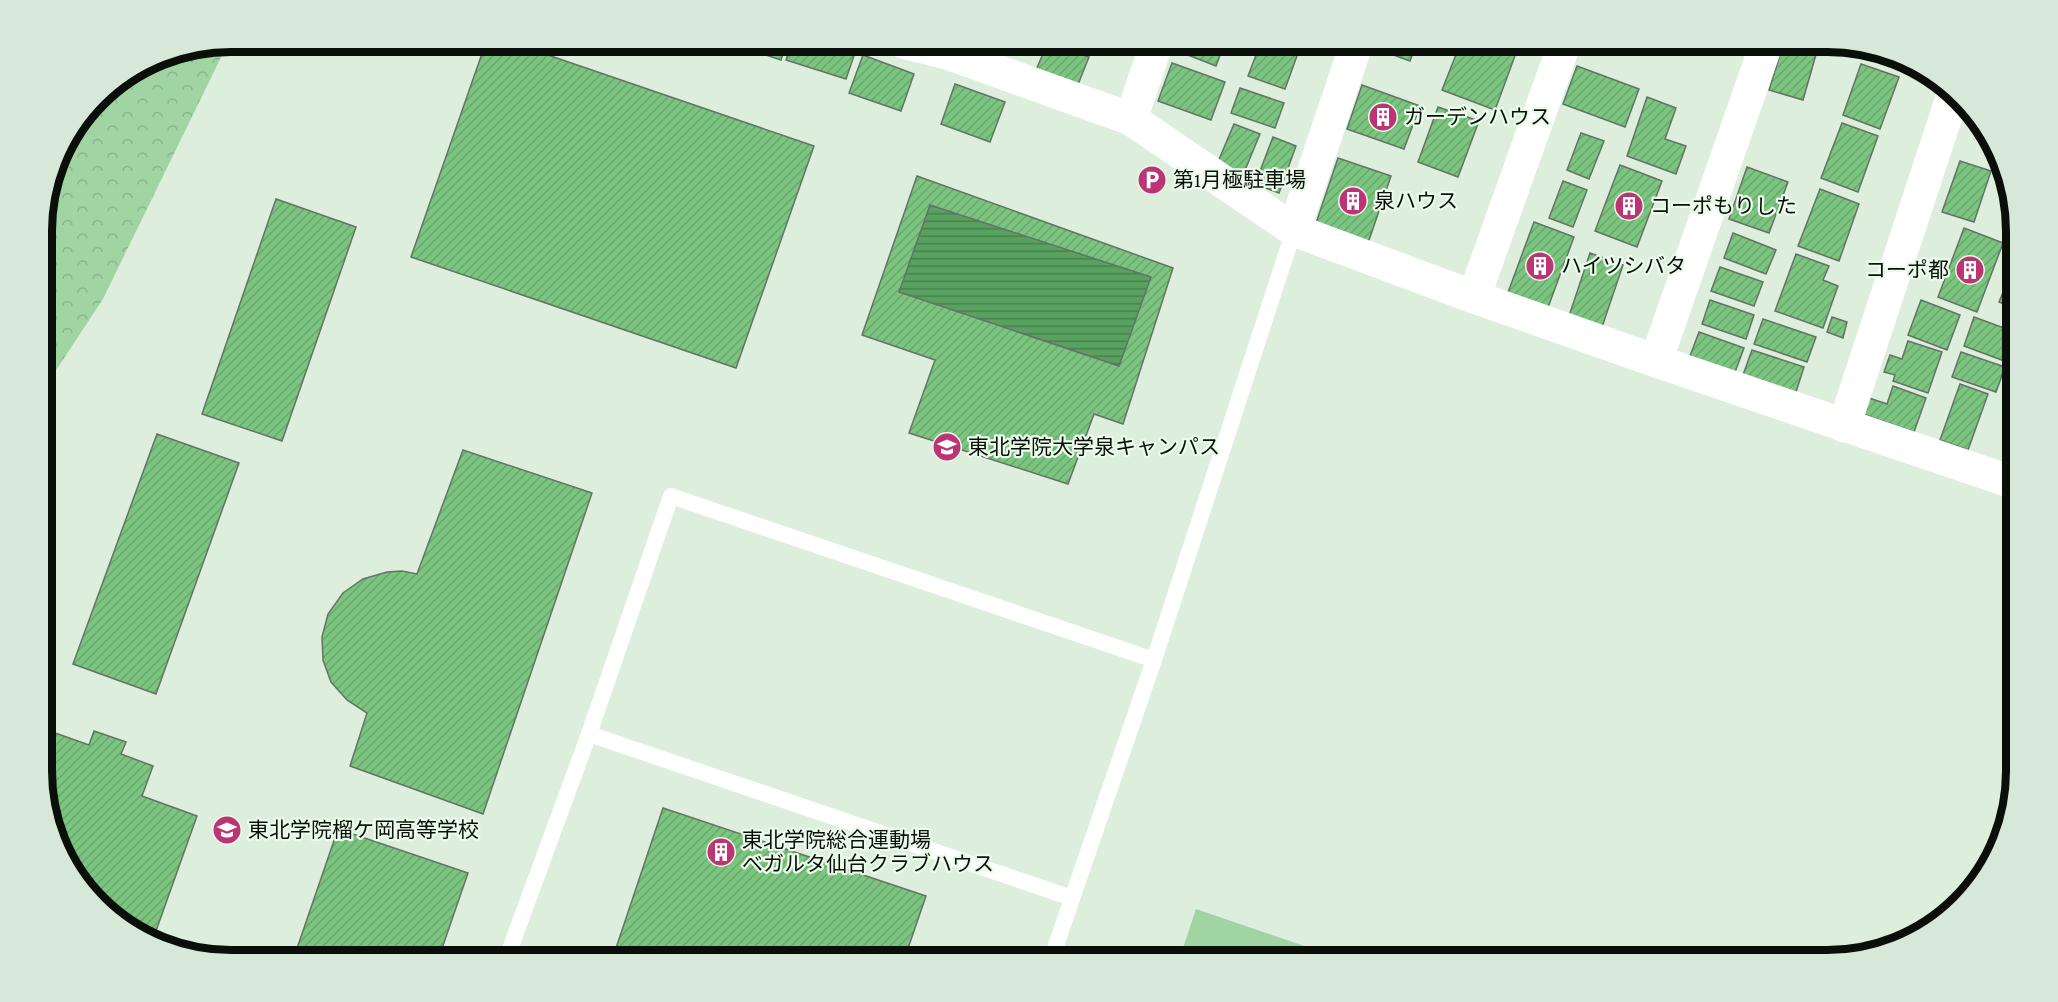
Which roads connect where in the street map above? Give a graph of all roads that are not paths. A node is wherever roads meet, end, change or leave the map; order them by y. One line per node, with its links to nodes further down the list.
1 (962, 53): 7 (street)
2 (1153, 53): 7 (street)
3 (1353, 53): 8 (street)
4 (1561, 53): 9 (street)
5 (1763, 53): 10 (street)
6 (1950, 103): 11 (street)
7 (1131, 119): 8 (street)
8 (1294, 230): 9 (street); 13 (lane)
9 (1474, 297): 10 (street)
10 (1656, 361): 11 (street)
11 (1844, 426): 12 (street)
12 (2006, 473)
13 (1154, 660): 14 (lane); 15 (lane)
14 (588, 734): 15 (lane); 17 (lane)
15 (1072, 898): 16 (lane)
16 (1055, 949)
17 (510, 950)

